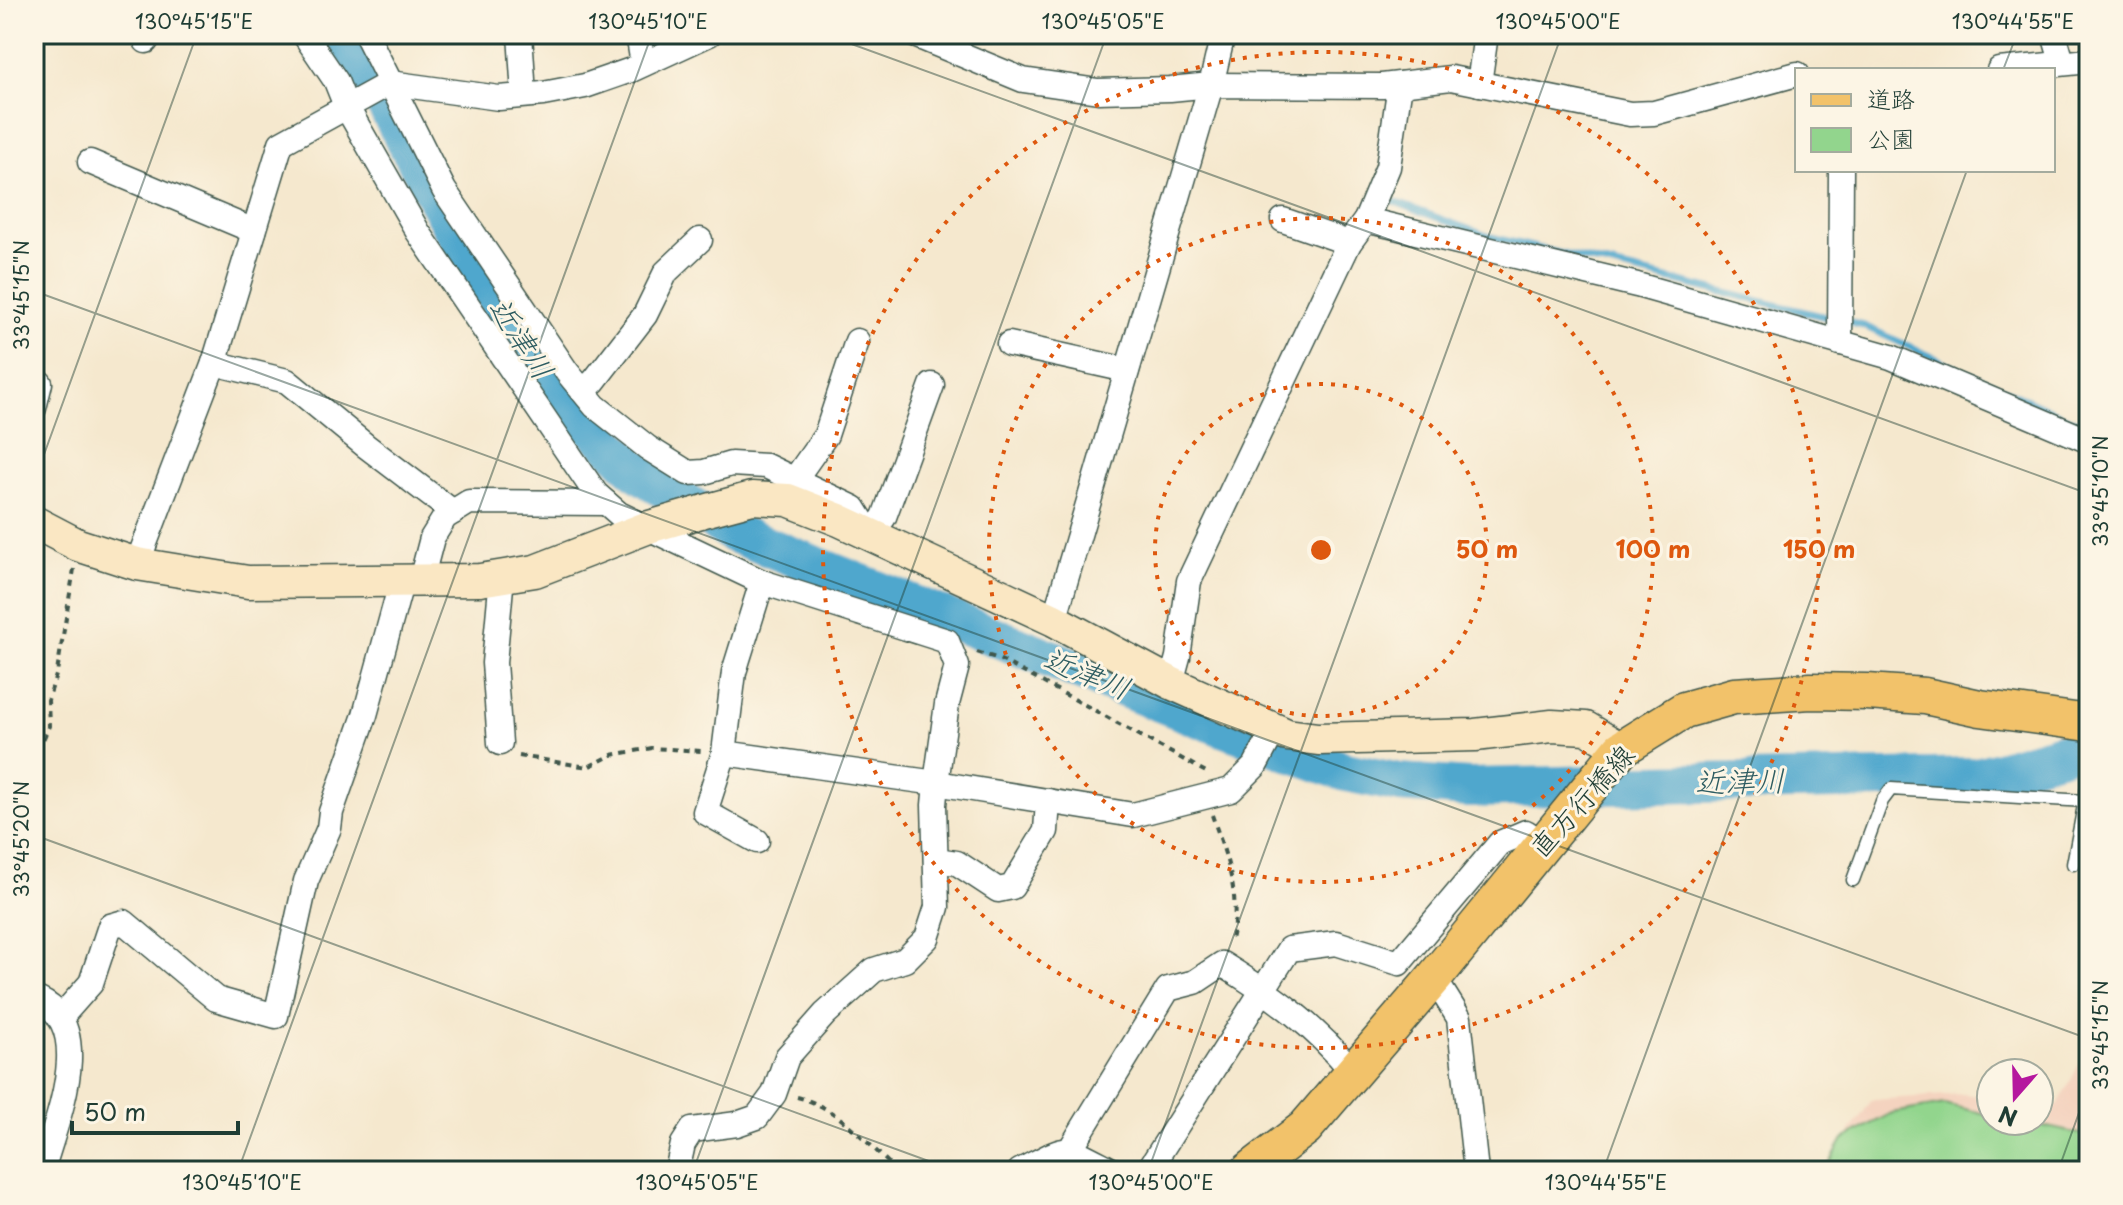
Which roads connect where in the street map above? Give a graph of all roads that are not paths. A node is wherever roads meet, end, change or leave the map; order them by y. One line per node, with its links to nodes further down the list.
1 (304, 34): 20 (street)
2 (366, 34): 15 (street)
3 (520, 34): 19 (street)
4 (638, 34): 12 (street)
5 (709, 34): 12 (street)
6 (912, 34): 18 (street)
7 (1223, 34): 18 (street)
8 (1486, 34): 17 (street)
9 (2054, 34): 11 (street)
10 (2089, 61): 11 (street)
11 (2062, 62): 13 (street)
12 (643, 64): 19 (street)
13 (2015, 68)
14 (1795, 75): 17 (street)
15 (390, 83): 19 (street); 20 (street); 35 (street)
16 (1400, 84): 17 (street); 18 (street); 24 (street)
17 (1479, 84)
18 (1211, 85): 32 (street)
19 (524, 95)
20 (353, 104): 25 (street); 39 (street)
21 (90, 162): 25 (street)
22 (1841, 172): 29 (street)
23 (1283, 220): 27 (street)
24 (1366, 220): 27 (street); 29 (street)
25 (254, 231): 31 (street)
26 (700, 240): 35 (street)
27 (1349, 243): 49 (street)
28 (857, 341): 38 (street)
29 (1840, 343): 37 (street)
30 (1009, 344): 32 (street)
31 (214, 363): 40 (street); 44 (street)
32 (1127, 370): 48 (street)
33 (40, 383): 36 (street)
34 (932, 385): 43 (street)
35 (583, 391): 38 (street)
36 (34, 408)
37 (2089, 441)
38 (795, 479): 43 (street)
39 (606, 503): 40 (street); 42 (street)
40 (453, 512): 46 (street)
41 (34, 522): 44 (street)
42 (649, 527): 43 (street); 45 (street); 47 (street)
43 (871, 535): 48 (street)
44 (137, 564): 46 (street)
45 (502, 576): 46 (street); 52 (street)
46 (411, 580): 67 (street)
47 (762, 582): 54 (street); 56 (street)
48 (1054, 620): 49 (street)
49 (1171, 683): 51 (street)
50 (2089, 723): 53 (main road, 直方行橋線)
51 (1274, 730): 53 (street); 57 (street)
52 (500, 743)
53 (1621, 749): 60 (main road, 直方行橋線)
54 (724, 753): 56 (street); 59 (street)
55 (2089, 779): 58 (lane)
56 (936, 783): 57 (street); 61 (street)
57 (1048, 801): 61 (street)
58 (2085, 801): 62 (lane); 63 (lane)
59 (757, 841)
60 (1543, 844): 64 (main road, 直方行橋線); 65 (street)
61 (936, 860): 71 (street)
62 (2073, 864)
63 (1853, 880)
64 (1434, 978): 68 (main road, 直方行橋線); 76 (street)
65 (1264, 990): 68 (street); 69 (street); 74 (street)
66 (34, 998): 67 (street)
67 (61, 1017): 70 (street)
68 (1353, 1072): 75 (main road, 直方行橋線)
69 (1071, 1148): 72 (street); 73 (street)
70 (42, 1171)
71 (677, 1171)
72 (1020, 1171)
73 (1114, 1171)
74 (1148, 1171)
75 (1249, 1171)
76 (1476, 1171)

